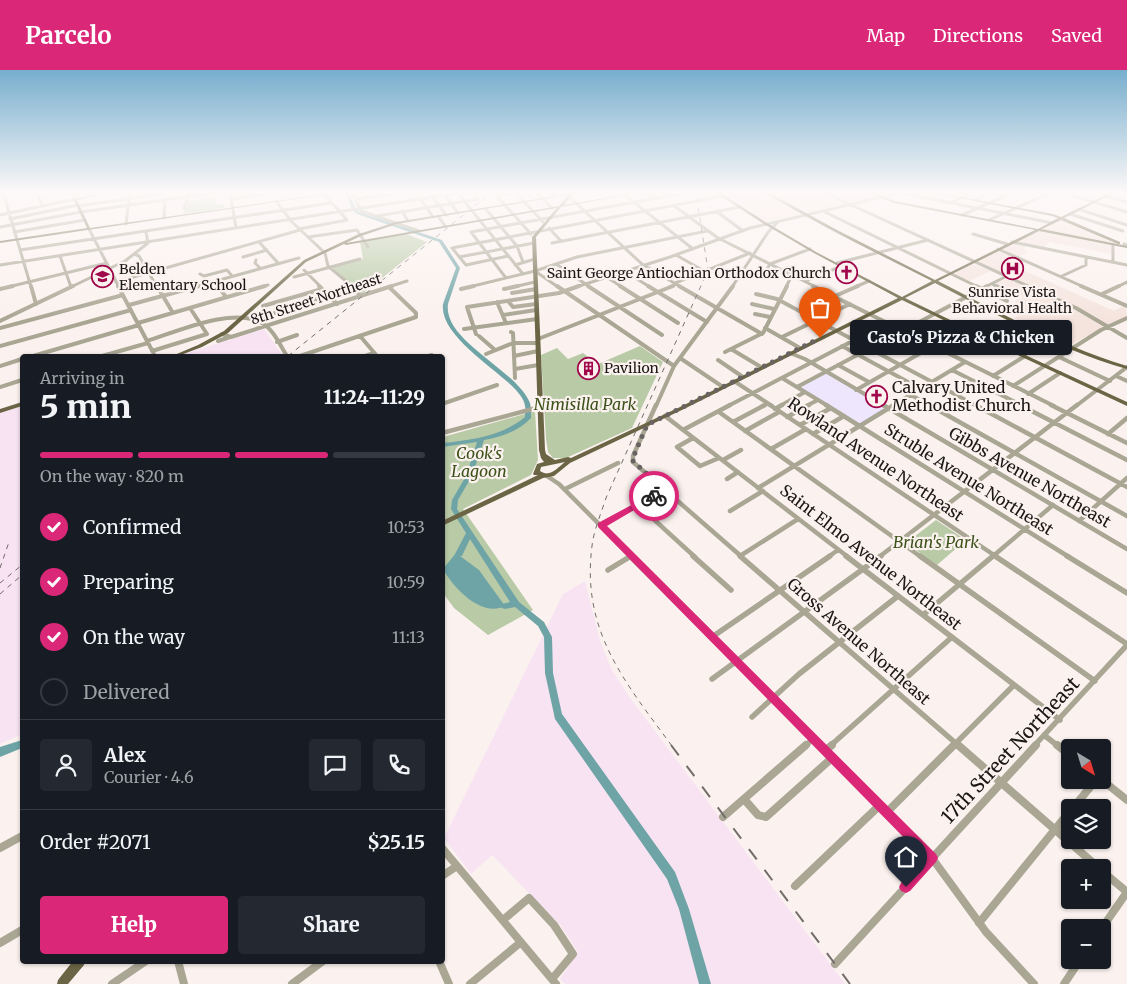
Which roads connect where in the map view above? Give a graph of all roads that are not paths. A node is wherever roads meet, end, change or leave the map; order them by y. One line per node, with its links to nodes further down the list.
1 (15, 235): 37 (street)
2 (55, 235): 37 (main road)
3 (92, 235): 38 (street)
4 (129, 235): 38 (street)
5 (146, 235): 43 (street)
6 (194, 235): 43 (street)
7 (283, 235): 46 (street)
8 (305, 235): 33 (street)
9 (324, 235): 33 (street)
10 (360, 235): 39 (street); 62 (main road)
11 (394, 235): 39 (main road)
12 (473, 235): 44 (street)
13 (491, 235): 35 (street)
14 (516, 235): 31 (street)
15 (555, 235): 41 (street)
16 (594, 235): 41 (street)
17 (611, 235): 53 (street)
18 (674, 235): 34 (street)
19 (689, 235): 34 (street)
20 (713, 235): 36 (street)
21 (731, 235): 36 (street)
22 (767, 235): 66 (street)
23 (785, 235): 54 (main road)
24 (842, 235): 64 (main road)
25 (871, 235): 55 (street)
26 (916, 235): 40 (street)
27 (976, 235): 48 (street)
28 (1027, 235): 48 (main road)
29 (1061, 235): 49 (main road)
30 (1100, 235): 52 (main road)
31 (509, 236): 35 (street); 51 (street)
32 (534, 236): 47 (main road)
33 (308, 237): 62 (street)
34 (677, 237): 53 (street); 57 (street)
35 (494, 239): 44 (street); 56 (street)
36 (720, 239): 57 (street); 66 (street)
37 (16, 240): 42 (main road); 59 (street)
38 (95, 240): 59 (street); 60 (street)
39 (364, 240): 50 (street); 62 (main road)
40 (928, 240): 55 (street); 79 (street)
41 (561, 241): 45 (street)
42 (0, 242)
43 (147, 242): 60 (street); 65 (street)
44 (477, 242): 63 (street); 71 (street)
45 (552, 242)
46 (260, 243): 61 (street); 100 (street)
47 (534, 243): 51 (street); 75 (main road)
48 (1010, 243): 58 (main road); 72 (street)
49 (1114, 245): 52 (main road); 82 (street)
50 (368, 246)
51 (517, 246): 56 (street); 81 (street)
52 (1126, 246)
53 (625, 248): 85 (street); 89 (street)
54 (810, 248): 84 (main road); 86 (street)
55 (898, 248): 64 (street); 101 (street)
56 (502, 249): 63 (street); 69 (street)
57 (692, 249): 67 (street)
58 (998, 249): 79 (main road); 109 (street)
59 (20, 250): 78 (street)
60 (100, 250): 68 (street); 80 (street)
61 (267, 250): 70 (street); 83 (street)
62 (323, 251): 92 (street); 176 (main road, 8th Street Northeast)
63 (485, 252): 71 (street); 77 (street)
64 (878, 253): 84 (street); 115 (main road)
65 (134, 254): 93 (street); 100 (street)
66 (751, 254): 86 (street); 97 (street); 167 (street)
67 (676, 255): 89 (street); 97 (street)
68 (60, 256): 78 (street); 99 (street)
69 (508, 256): 77 (street); 88 (street)
70 (243, 257)
71 (458, 257): 77 (street)
72 (1086, 257): 82 (street); 109 (street)
73 (299, 258): 83 (street)
74 (360, 259): 92 (street)
75 (534, 259): 81 (street); 95 (main road)
76 (256, 260): 94 (street)
77 (490, 260): 111 (street)
78 (23, 261): 87 (street); 116 (street)
79 (973, 261): 101 (main road); 108 (street)
80 (106, 262): 93 (street); 99 (street)
81 (523, 262): 88 (street)
82 (1113, 262): 90 (street)
83 (278, 263): 94 (street)
84 (837, 263): 91 (main road)
85 (556, 264): 95 (street); 121 (street)
86 (770, 264): 104 (street); 105 (street)
87 (0, 265)
88 (515, 265): 103 (street)
89 (644, 265): 96 (street); 122 (street)
90 (1127, 265)
91 (842, 266): 114 (main road); 119 (street)
92 (329, 267): 98 (street); 128 (street)
93 (110, 268): 117 (street); 125 (street)
94 (260, 268): 106 (street)
95 (535, 271): 103 (street); 118 (main road); 135 (street)
96 (624, 271): 107 (street); 136 (street)
97 (704, 271): 122 (street)
98 (306, 272): 110 (street); 127 (street)
99 (65, 273): 116 (street); 125 (street)
100 (149, 273): 117 (street); 141 (street)
101 (949, 273): 115 (main road); 134 (street)
102 (200, 274): 106 (street)
103 (523, 274): 111 (street)
104 (764, 274)
105 (792, 275): 119 (street); 153 (street)
106 (232, 276): 112 (street)
107 (605, 276): 121 (street); 150 (street)
108 (1007, 276): 123 (street); 190 (street)
109 (1062, 276): 139 (street)
110 (294, 278)
111 (506, 278): 132 (street)
112 (215, 281): 141 (street); 146 (street)
113 (407, 281): 126 (street, 8th Street Northeast)
114 (869, 281): 144 (street); 149 (main road)
115 (934, 281): 148 (main road); 149 (main road)
116 (29, 282): 131 (street); 157 (street)
117 (116, 282): 140 (street)
118 (535, 282): 130 (street); 133 (main road)
119 (805, 282): 144 (street)
120 (1127, 282): 139 (street)
121 (586, 284): 135 (street); 162 (street)
122 (676, 284): 136 (street); 167 (street)
123 (992, 284): 134 (street); 145 (street)
124 (268, 285): 146 (street)
125 (71, 287): 157 (street)
126 (389, 287): 143 (street, 8th Street Northeast); 202 (street)
127 (322, 288): 142 (street); 161 (street)
128 (354, 288): 142 (street); 143 (street)
129 (504, 288): 130 (street)
130 (509, 288): 137 (street)
131 (0, 289)
132 (461, 289)
133 (536, 289): 137 (street); 147 (main road)
134 (982, 289): 148 (street); 155 (street)
135 (564, 291): 147 (street); 175 (street)
136 (658, 292): 150 (street); 183 (street)
137 (512, 293): 152 (street)
138 (756, 294): 153 (street)
139 (1102, 294): 163 (street)
140 (123, 295): 165 (street); 191 (street)
141 (163, 296): 165 (street); 169 (street)
142 (329, 296): 151 (street); 158 (street)
143 (361, 296): 158 (street, 8th Street Northeast)
144 (835, 296): 160 (street)
145 (1017, 296)
146 (226, 297): 166 (street)
147 (536, 297): 152 (street); 164 (main road)
148 (966, 297): 171 (street); 217 (main road)
149 (900, 298): 171 (main road); 173 (main road)
150 (640, 299): 162 (street); 185 (street)
151 (314, 300)
152 (515, 300): 154 (street)
153 (779, 300): 168 (street); 181 (street)
154 (508, 301): 156 (street); 164 (street)
155 (1007, 301)
156 (497, 302): 174 (street); 192 (street)
157 (36, 304): 182 (street)
158 (337, 304): 189 (street, 8th Street Northeast)
159 (752, 304): 168 (street)
160 (850, 304): 173 (street); 181 (street)
161 (263, 306)
162 (620, 306): 175 (street); 201 (street)
163 (1127, 306)
164 (536, 307): 174 (street); 178 (main road)
165 (130, 308): 187 (street); 212 (street)
166 (190, 308): 169 (street); 188 (street)
167 (718, 308): 183 (street); 199 (street)
168 (774, 309): 177 (street)
169 (173, 313): 187 (street)
170 (275, 313): 180 (street)
171 (933, 313): 196 (street); 234 (main road)
172 (755, 314): 177 (street)
173 (868, 314): 186 (street); 195 (main road)
174 (503, 315): 184 (street)
175 (599, 315): 208 (street); 245 (street)
176 (243, 317): 180 (street); 188 (street); 198 (main road, 8th Street Northeast)
177 (770, 317): 193 (street)
178 (537, 318): 184 (street); 208 (main road)
179 (1127, 318): 190 (street)
180 (255, 320): 189 (street)
181 (816, 320): 195 (street); 204 (street)
182 (0, 321)
183 (708, 322): 236 (street)
184 (506, 323): 192 (street)
185 (678, 323)
186 (887, 323): 196 (street); 206 (street)
187 (138, 324): 209 (street); 224 (street)
188 (201, 325): 209 (street); 220 (street)
189 (265, 326): 203 (street, 8th Street Northeast); 210 (street)
190 (1108, 326): 205 (street); 217 (street)
191 (0, 328)
192 (474, 328): 194 (street); 219 (street)
193 (765, 328): 199 (street); 204 (street)
194 (464, 330)
195 (835, 330): 206 (street); 215 (main road)
196 (902, 330): 214 (street); 216 (street)
197 (511, 332): 211 (street)
198 (222, 334): 203 (street); 227 (main road, 8th Street Northeast)
199 (762, 334): 218 (street)
200 (298, 335): 210 (street)
201 (662, 335)
202 (360, 336): 229 (street); 230 (street)
203 (231, 337): 207 (street, 8th Street Northeast)
204 (782, 337): 215 (street)
205 (1127, 338)
206 (853, 340): 213 (street); 216 (street)
207 (218, 341)
208 (538, 341): 211 (street); 221 (main road)
209 (147, 342): 220 (street); 225 (street)
210 (277, 342): 228 (street)
211 (513, 344): 219 (street); 233 (street)
212 (0, 346)
213 (842, 346): 232 (street); 240 (street)
214 (933, 346): 239 (street); 243 (street)
215 (800, 348): 223 (main road)
216 (868, 348): 232 (street); 243 (street)
217 (1074, 348): 235 (street); 248 (main road)
218 (731, 349): 222 (street); 247 (street)
219 (495, 350): 231 (street)
220 (152, 351): 226 (street)
221 (538, 352): 233 (street); 241 (main road)
222 (725, 352)
223 (790, 353): 240 (street, Gibbs Avenue Northeast); 247 (main road)
224 (40, 354)
225 (109, 354)
226 (154, 354)
227 (179, 354)
228 (286, 354)
229 (306, 354)
230 (375, 354)
231 (486, 354)
232 (858, 354): 242 (street); 251 (street)
233 (514, 356): 249 (street)
234 (1025, 356): 246 (main road); 254 (street)
235 (1059, 357): 246 (street); 261 (street)
236 (680, 358): 245 (street); 268 (street)
237 (20, 360): 244 (street)
238 (718, 360): 256 (street)
239 (965, 362): 250 (street); 254 (street)
240 (812, 363): 252 (street, Gibbs Avenue Northeast); 258 (street)
241 (538, 365): 249 (street); 282 (main road)
242 (838, 365): 252 (street); 263 (street)
243 (899, 365): 251 (street); 264 (street)
244 (0, 366)
245 (674, 366): 295 (street)
246 (1046, 366): 253 (main road); 266 (street)
247 (762, 368): 256 (main road)
248 (1127, 368): 255 (street)
249 (515, 370): 257 (street)
250 (952, 370): 264 (street); 294 (street)
251 (888, 371): 263 (street); 270 (street)
252 (826, 372): 269 (street); 271 (street, Gibbs Avenue Northeast)
253 (1060, 372): 272 (main road); 275 (street)
254 (993, 376): 266 (street)
255 (1116, 376): 261 (street); 262 (street)
256 (743, 377): 260 (main road)
257 (515, 378)
258 (782, 378): 269 (street, Struble Avenue Northeast); 274 (street)
259 (20, 381): 267 (street)
260 (734, 381): 268 (main road); 274 (street, Rowland Avenue Northeast)
261 (1110, 381): 272 (street)
262 (1127, 381)
263 (869, 382): 271 (street)
264 (932, 382): 270 (street); 306 (street)
265 (497, 385): 278 (street)
266 (1013, 386): 275 (street)
267 (0, 387)
268 (723, 387): 289 (main road)
269 (797, 387): 273 (street, Struble Avenue Northeast)
270 (921, 389): 276 (street)
271 (856, 390): 284 (street, Gibbs Avenue Northeast)
272 (1098, 390): 280 (main road); 288 (street)
273 (805, 392): 277 (street, Struble Avenue Northeast); 285 (street)
274 (753, 394): 279 (street, Rowland Avenue Northeast); 287 (street)
275 (1028, 394): 288 (street)
276 (911, 395): 284 (street); 313 (street)
277 (818, 400): 283 (street, Struble Avenue Northeast); 291 (street)
278 (445, 403)
279 (767, 404): 285 (street, Rowland Avenue Northeast); 293 (street)
280 (1127, 404)
281 (20, 405): 286 (main road)
282 (540, 407): 301 (street); 304 (main road)
283 (831, 408): 290 (street, Struble Avenue Northeast); 296 (street)
284 (888, 408): 297 (street); 321 (street, Gibbs Avenue Northeast)
285 (777, 410): 291 (street, Rowland Avenue Northeast); 300 (street)
286 (0, 411)
287 (719, 412): 293 (street); 299 (street)
288 (1067, 413): 294 (street); 303 (street)
289 (665, 416): 295 (main road); 299 (street, Saint Elmo Avenue Northeast)
290 (844, 416): 297 (street, Struble Avenue Northeast); 302 (street)
291 (787, 417): 296 (street, Rowland Avenue Northeast)
292 (1127, 418): 303 (street)
293 (733, 422): 300 (street)
294 (1055, 423): 306 (street); 315 (street)
295 (647, 425): 312 (main road); 331 (street, Gross Avenue Northeast)
296 (800, 426): 298 (street, Rowland Avenue Northeast)
297 (860, 426): 308 (street); 333 (street, Struble Avenue Northeast)
298 (806, 429): 302 (street, Rowland Avenue Northeast); 309 (street)
299 (684, 430): 305 (street, Saint Elmo Avenue Northeast)
300 (745, 430): 309 (street)
301 (445, 432)
302 (813, 434): 308 (street, Rowland Avenue Northeast)
303 (1108, 434): 307 (street)
304 (541, 438): 310 (main road); 312 (main road)
305 (693, 438): 314 (street, Saint Elmo Avenue Northeast); 314 (street)
306 (1035, 438): 313 (street); 328 (street)
307 (1127, 444)
308 (829, 445): 320 (street); 338 (street, Rowland Avenue Northeast)
309 (771, 449): 320 (street)
310 (542, 450): 317 (main road); 319 (main road)
311 (740, 450): 314 (street)
312 (591, 452): 316 (main road)
313 (1015, 454): 321 (street); 334 (street)
314 (721, 459): 323 (street, Saint Elmo Avenue Northeast)
315 (1127, 460)
316 (568, 462): 317 (main road); 322 (main road)
317 (549, 463): 319 (main road); 322 (main road)
318 (618, 463): 330 (street)
319 (540, 464): 324 (main road)
320 (794, 466): 332 (street); 345 (street)
321 (993, 470): 333 (street); 336 (street, Gibbs Avenue Northeast)
322 (555, 472): 324 (main road); 327 (street)
323 (738, 472): 326 (street); 332 (street, Saint Elmo Avenue Northeast)
324 (542, 475): 327 (street); 342 (main road)
325 (1127, 478): 328 (street)
326 (727, 479)
327 (559, 484): 330 (street)
328 (1120, 484): 329 (street); 334 (street)
329 (1127, 487)
330 (565, 489): 343 (street)
331 (664, 490): 335 (street); 350 (street, Gross Avenue Northeast)
332 (760, 490): 337 (street); 340 (street, Saint Elmo Avenue Northeast)
333 (965, 492): 338 (street); 344 (street, Struble Avenue Northeast)
334 (1100, 501): 339 (street); 341 (street)
335 (638, 505): 343 (street); 354 (street)
336 (1052, 505): 341 (street, Gibbs Avenue Northeast); 344 (street)
337 (730, 511)
338 (934, 515): 345 (street); 348 (street, Rowland Avenue Northeast)
339 (1127, 516)
340 (798, 518): 347 (street, Saint Elmo Avenue Northeast); 350 (street)
341 (1079, 520): 346 (street, Gibbs Avenue Northeast)
342 (445, 523)
343 (601, 525): 349 (street)
344 (1024, 528): 348 (street); 356 (street, Struble Avenue Northeast)
345 (899, 541): 351 (street); 353 (street)
346 (1127, 549)
347 (838, 550): 351 (street, Saint Elmo Avenue Northeast); 355 (street)
348 (994, 554): 353 (street); 363 (street, Rowland Avenue Northeast)
349 (631, 556): 352 (street); 360 (street)
350 (740, 556): 355 (street, Gross Avenue Northeast)
351 (863, 568): 357 (street, Saint Elmo Avenue Northeast); 358 (street)
352 (608, 570)
353 (959, 584): 359 (street); 367 (street)
354 (731, 590)
355 (780, 590): 358 (street, Gross Avenue Northeast); 360 (street)
356 (1127, 593)
357 (898, 596): 359 (street, Saint Elmo Avenue Northeast); 362 (street)
358 (804, 612): 362 (street, Gross Avenue Northeast); 365 (street)
359 (923, 615): 361 (street, Saint Elmo Avenue Northeast)
360 (712, 637): 365 (street)
361 (952, 637): 368 (street, Saint Elmo Avenue Northeast); 369 (street)
362 (839, 642): 369 (street, Gross Avenue Northeast); 370 (street)
363 (1127, 644): 364 (street, 17th Street Northeast)
364 (1124, 654): 367 (street, 17th Street Northeast)
365 (736, 661): 366 (street); 370 (street)
366 (712, 679)
367 (1095, 681): 372 (street, 17th Street Northeast)
368 (1014, 685): 372 (street, Saint Elmo Avenue Northeast); 375 (street)
369 (893, 690): 375 (street, Gross Avenue Northeast); 377 (street)
370 (773, 698): 371 (street); 374 (street)
371 (752, 716)
372 (1060, 720): 373 (street, 17th Street Northeast)
373 (1044, 735): 376 (street); 379 (street, 17th Street Northeast)
374 (813, 739): 377 (street); 382 (street)
375 (956, 744): 379 (street, Gross Avenue Northeast); 386 (street)
376 (1061, 748)
377 (825, 751): 378 (street)
378 (832, 758): 382 (street); 385 (street)
379 (1001, 783): 389 (street, Gross Avenue Northeast); 393 (street, 17th Street Northeast)
380 (1111, 787): 384 (street)
381 (1089, 789): 383 (street)
382 (744, 799): 387 (street)
383 (1080, 799)
384 (1127, 800)
385 (880, 805): 386 (street); 398 (street)
386 (887, 812): 393 (street)
387 (723, 817)
388 (1061, 823): 389 (street)
389 (1055, 830): 394 (street, Gross Avenue Northeast); 402 (street)
390 (20, 837): 391 (street)
391 (0, 848)
392 (445, 852): 395 (street)
393 (932, 858): 402 (street); 411 (street, 17th Street Northeast)
394 (1089, 859)
395 (457, 866): 396 (street); 401 (street)
396 (445, 874)
397 (1111, 879): 399 (street)
398 (795, 886)
399 (1127, 892): 400 (street)
400 (1108, 919)
401 (502, 920): 404 (street); 413 (street)
402 (979, 923): 420 (street)
403 (20, 931): 405 (street)
404 (520, 942): 413 (street); 419 (street)
405 (0, 943)
406 (78, 964): 414 (main road)
407 (142, 964): 415 (street)
408 (179, 964): 416 (street)
409 (319, 964): 417 (street)
410 (439, 964): 418 (street)
411 (835, 964)
412 (1074, 969): 421 (street)
413 (554, 982)
414 (62, 984)
415 (112, 984)
416 (184, 984)
417 (292, 984)
418 (449, 984)
419 (470, 984)
420 (1034, 984)
421 (1064, 984)

